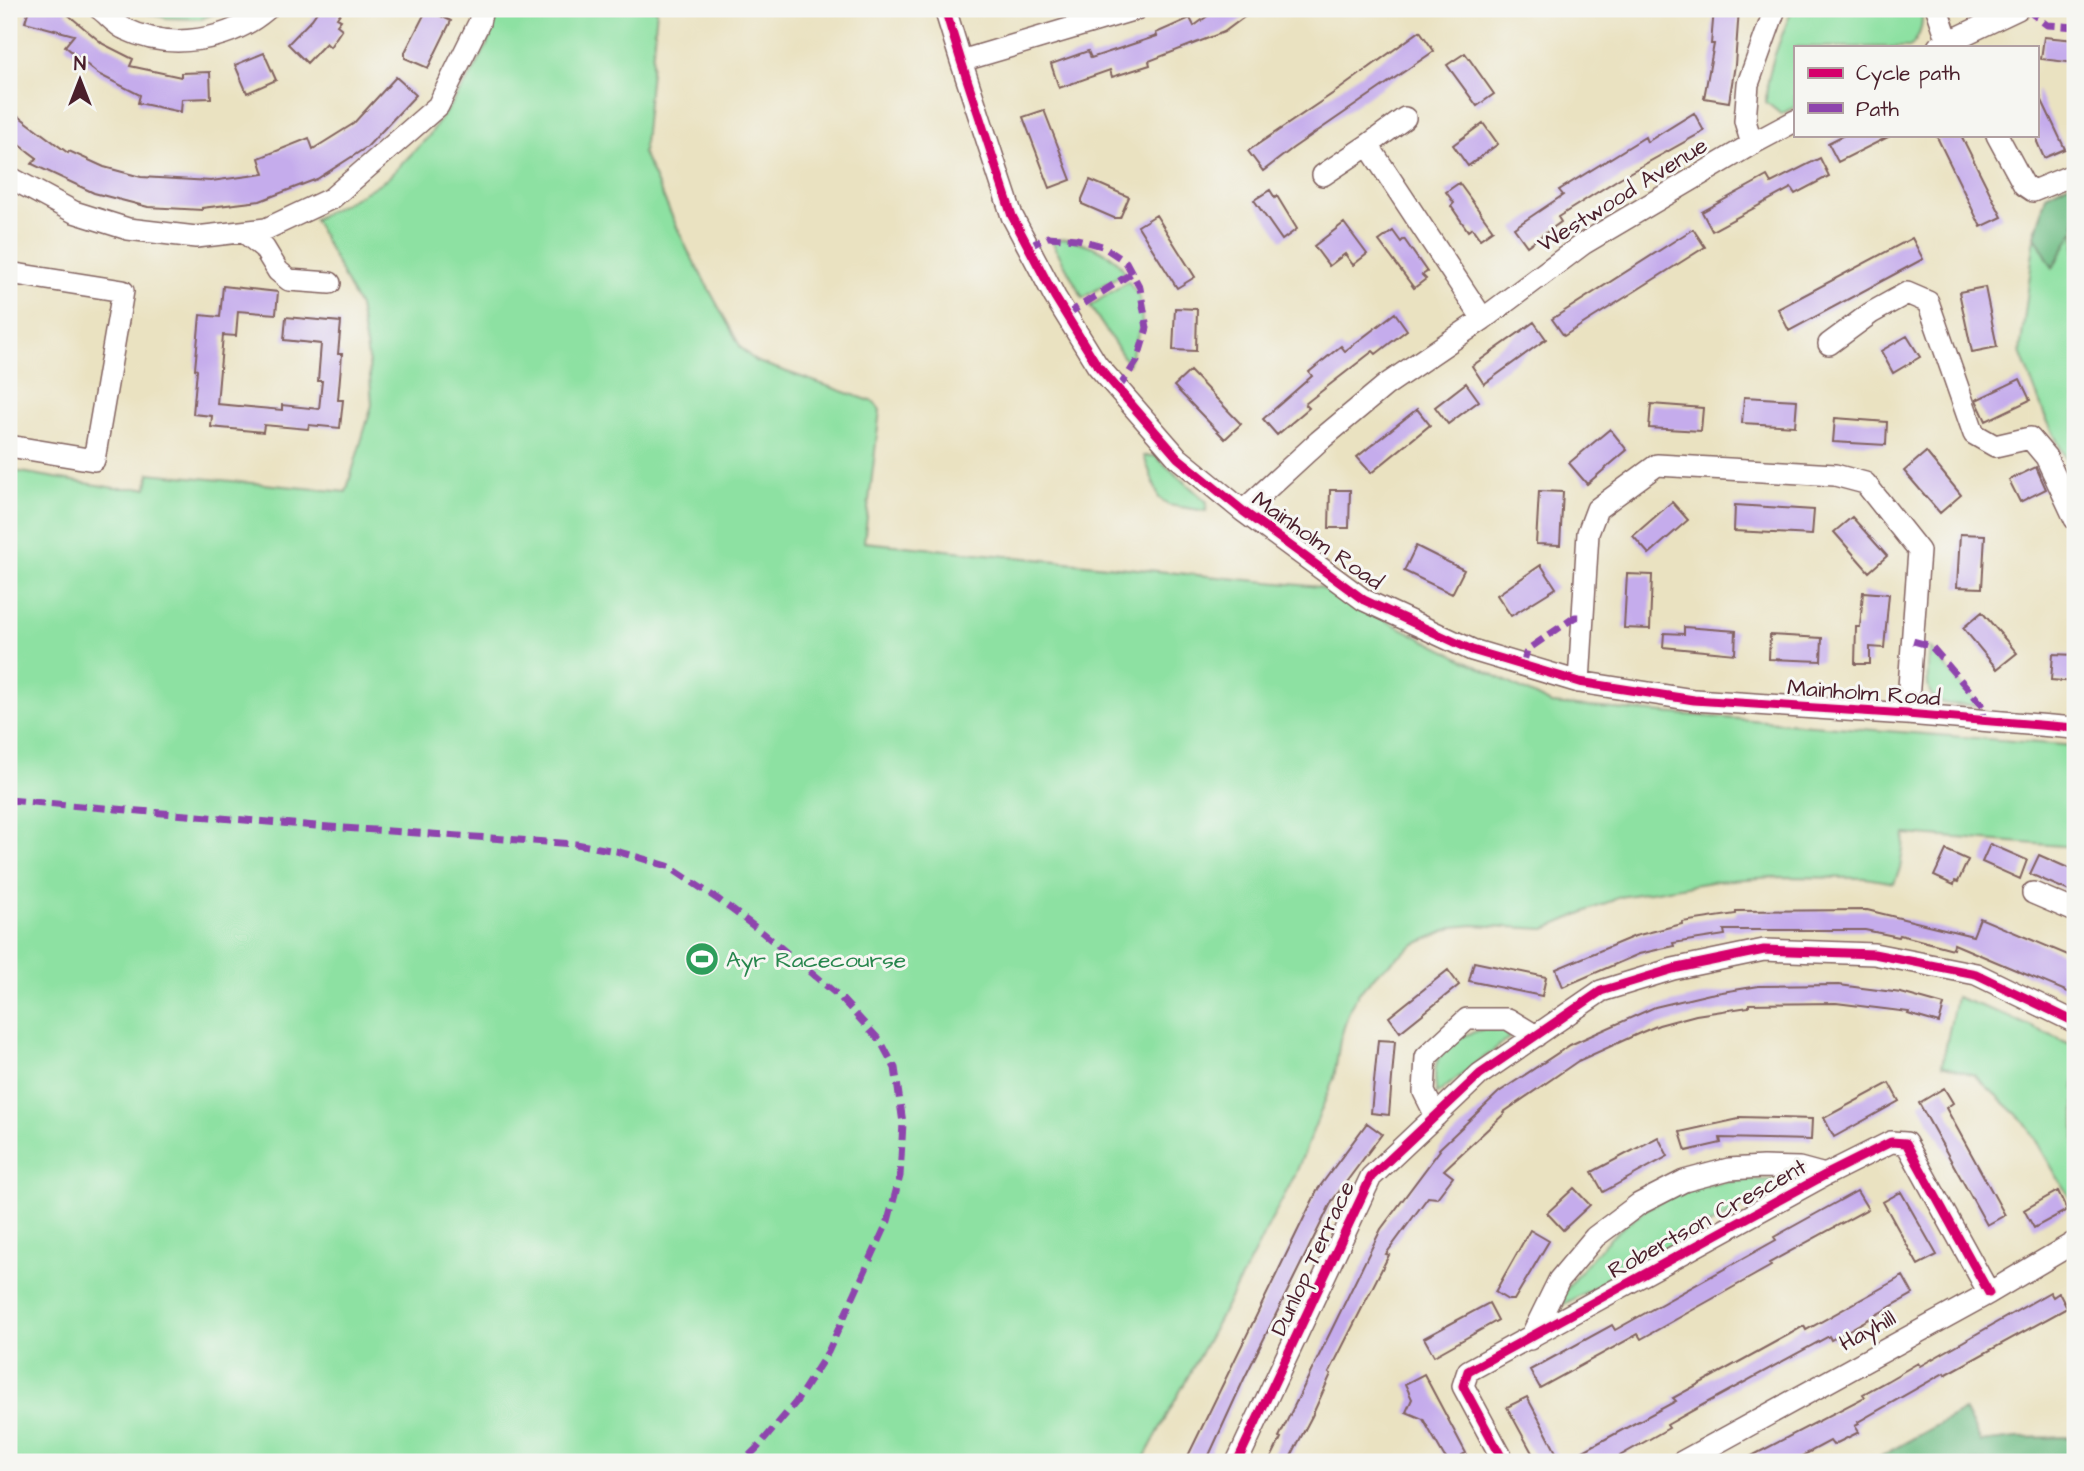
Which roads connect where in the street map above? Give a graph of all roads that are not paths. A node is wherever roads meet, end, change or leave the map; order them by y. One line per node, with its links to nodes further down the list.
1 (100, 9): 2 (street)
2 (267, 9)
3 (482, 9): 19 (street)
4 (945, 9): 10 (street, Mainholm Road)
5 (1136, 9): 10 (street)
6 (1775, 9): 14 (street)
7 (1937, 9): 9 (street)
8 (2018, 9): 9 (street)
9 (1945, 46)
10 (961, 61): 25 (street, Mainholm Road)
11 (1405, 118): 15 (street)
12 (1794, 122): 14 (street, Westwood Avenue)
13 (1998, 136): 16 (street)
14 (1752, 144): 22 (street, Westwood Avenue)
15 (1368, 145): 17 (street); 22 (street)
16 (2075, 174)
17 (1323, 175)
18 (9, 177): 19 (street)
19 (244, 232): 21 (street)
20 (9, 272): 24 (street)
21 (330, 283)
22 (1483, 320): 25 (street, Westwood Avenue)
23 (1829, 344): 26 (street)
24 (9, 446)
25 (1243, 511): 27 (street, Mainholm Road)
26 (2075, 519)
27 (1579, 682): 28 (street, Mainholm Road); 28 (street)
28 (1907, 714): 29 (street, Mainholm Road)
29 (2075, 728)
30 (2033, 893): 31 (street)
31 (2075, 911)
32 (2075, 1022): 33 (street, Dunlop Terrace)
33 (1536, 1036): 34 (street, Dunlop Terrace); 34 (street)
34 (1436, 1116): 39 (street, Dunlop Terrace)
35 (1825, 1174): 37 (street, Robertson Crescent); 38 (street, Robertson Crescent); 38 (street, Robertson Crescent)
36 (2075, 1242): 37 (street, Hayhill)
37 (1989, 1293): 41 (street, Hayhill)
38 (1530, 1339): 40 (street, Robertson Crescent)
39 (1237, 1462)
40 (1504, 1462)
41 (1682, 1462)

